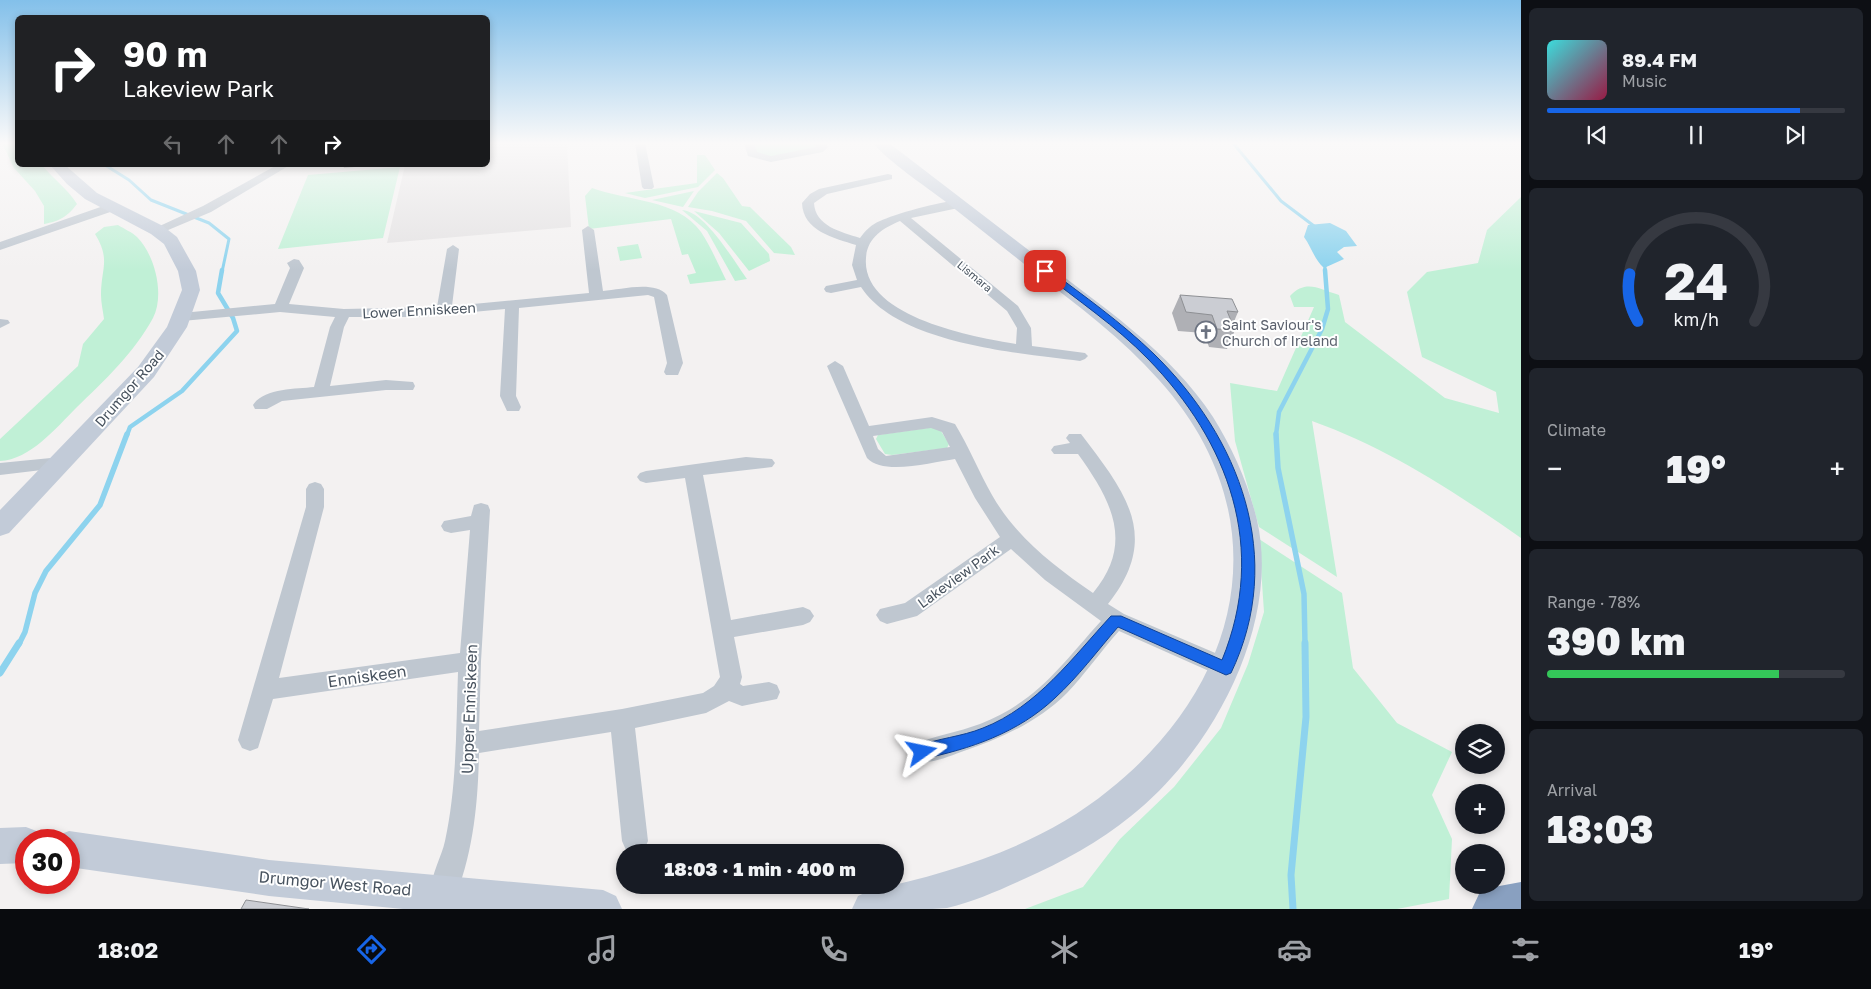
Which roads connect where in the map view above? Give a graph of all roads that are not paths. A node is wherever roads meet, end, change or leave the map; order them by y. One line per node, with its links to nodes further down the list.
1 (76, 185): 6 (street, Drumgor Road)
2 (248, 185): 8 (street)
3 (849, 185): 10 (street)
4 (935, 185): 5 (street)
5 (959, 204): 7 (street); 48 (street)
6 (112, 207): 8 (street, Drumgor Road); 11 (street)
7 (902, 217): 10 (street); 22 (street, Lismara)
8 (157, 230): 21 (street, Drumgor Road)
9 (588, 230): 16 (street)
10 (862, 243): 14 (street)
11 (0, 246)
12 (448, 254): 19 (street)
13 (294, 263): 18 (street)
14 (863, 283): 15 (street); 22 (street)
15 (831, 289)
16 (596, 294): 17 (street, Lower Enniskeen); 25 (street, Lower Enniskeen)
17 (512, 304): 19 (street, Lower Enniskeen); 29 (street)
18 (280, 308): 20 (street, Lower Enniskeen); 21 (street, Lower Enniskeen)
19 (444, 311): 20 (street, Lower Enniskeen)
20 (344, 313): 27 (street)
21 (182, 316): 33 (street, Drumgor Road)
22 (1024, 348): 23 (street)
23 (1080, 356)
24 (835, 366): 30 (street)
25 (672, 372)
26 (407, 386): 27 (street)
27 (321, 391): 28 (street)
28 (261, 405)
29 (513, 407)
30 (863, 432): 32 (street); 32 (street)
31 (1060, 450): 42 (street)
32 (962, 452): 41 (street)
33 (61, 463): 35 (street); 39 (street, Drumgor Road)
34 (766, 463): 36 (street)
35 (0, 469)
36 (693, 470): 37 (street); 46 (street)
37 (646, 477)
38 (315, 489): 50 (street)
39 (0, 526)
40 (451, 526): 47 (street, Upper Enniskeen)
41 (1012, 538): 42 (street, Lakeview Park); 43 (street, Lakeview Park)
42 (1094, 605): 45 (street, Lakeview Park)
43 (887, 614)
44 (803, 616): 46 (street)
45 (1116, 620): 48 (street, Lakeview Park); 55 (street)
46 (722, 630): 49 (street)
47 (470, 661): 50 (street, Enniskeen); 54 (street, Upper Enniskeen)
48 (1226, 668): 62 (street)
49 (727, 689): 51 (street); 52 (street)
50 (264, 690): 53 (street)
51 (769, 692)
52 (622, 720): 54 (street); 56 (street)
53 (250, 740)
54 (468, 744): 60 (street, Upper Enniskeen)
55 (922, 752)
56 (635, 840)
57 (15, 845): 58 (street)
58 (0, 846)
59 (80, 851): 60 (street, Drumgor West Road)
60 (443, 893): 63 (street, Drumgor West Road)
61 (1521, 904): 64 (highway)
62 (885, 906)
63 (603, 909)
64 (1494, 909)

